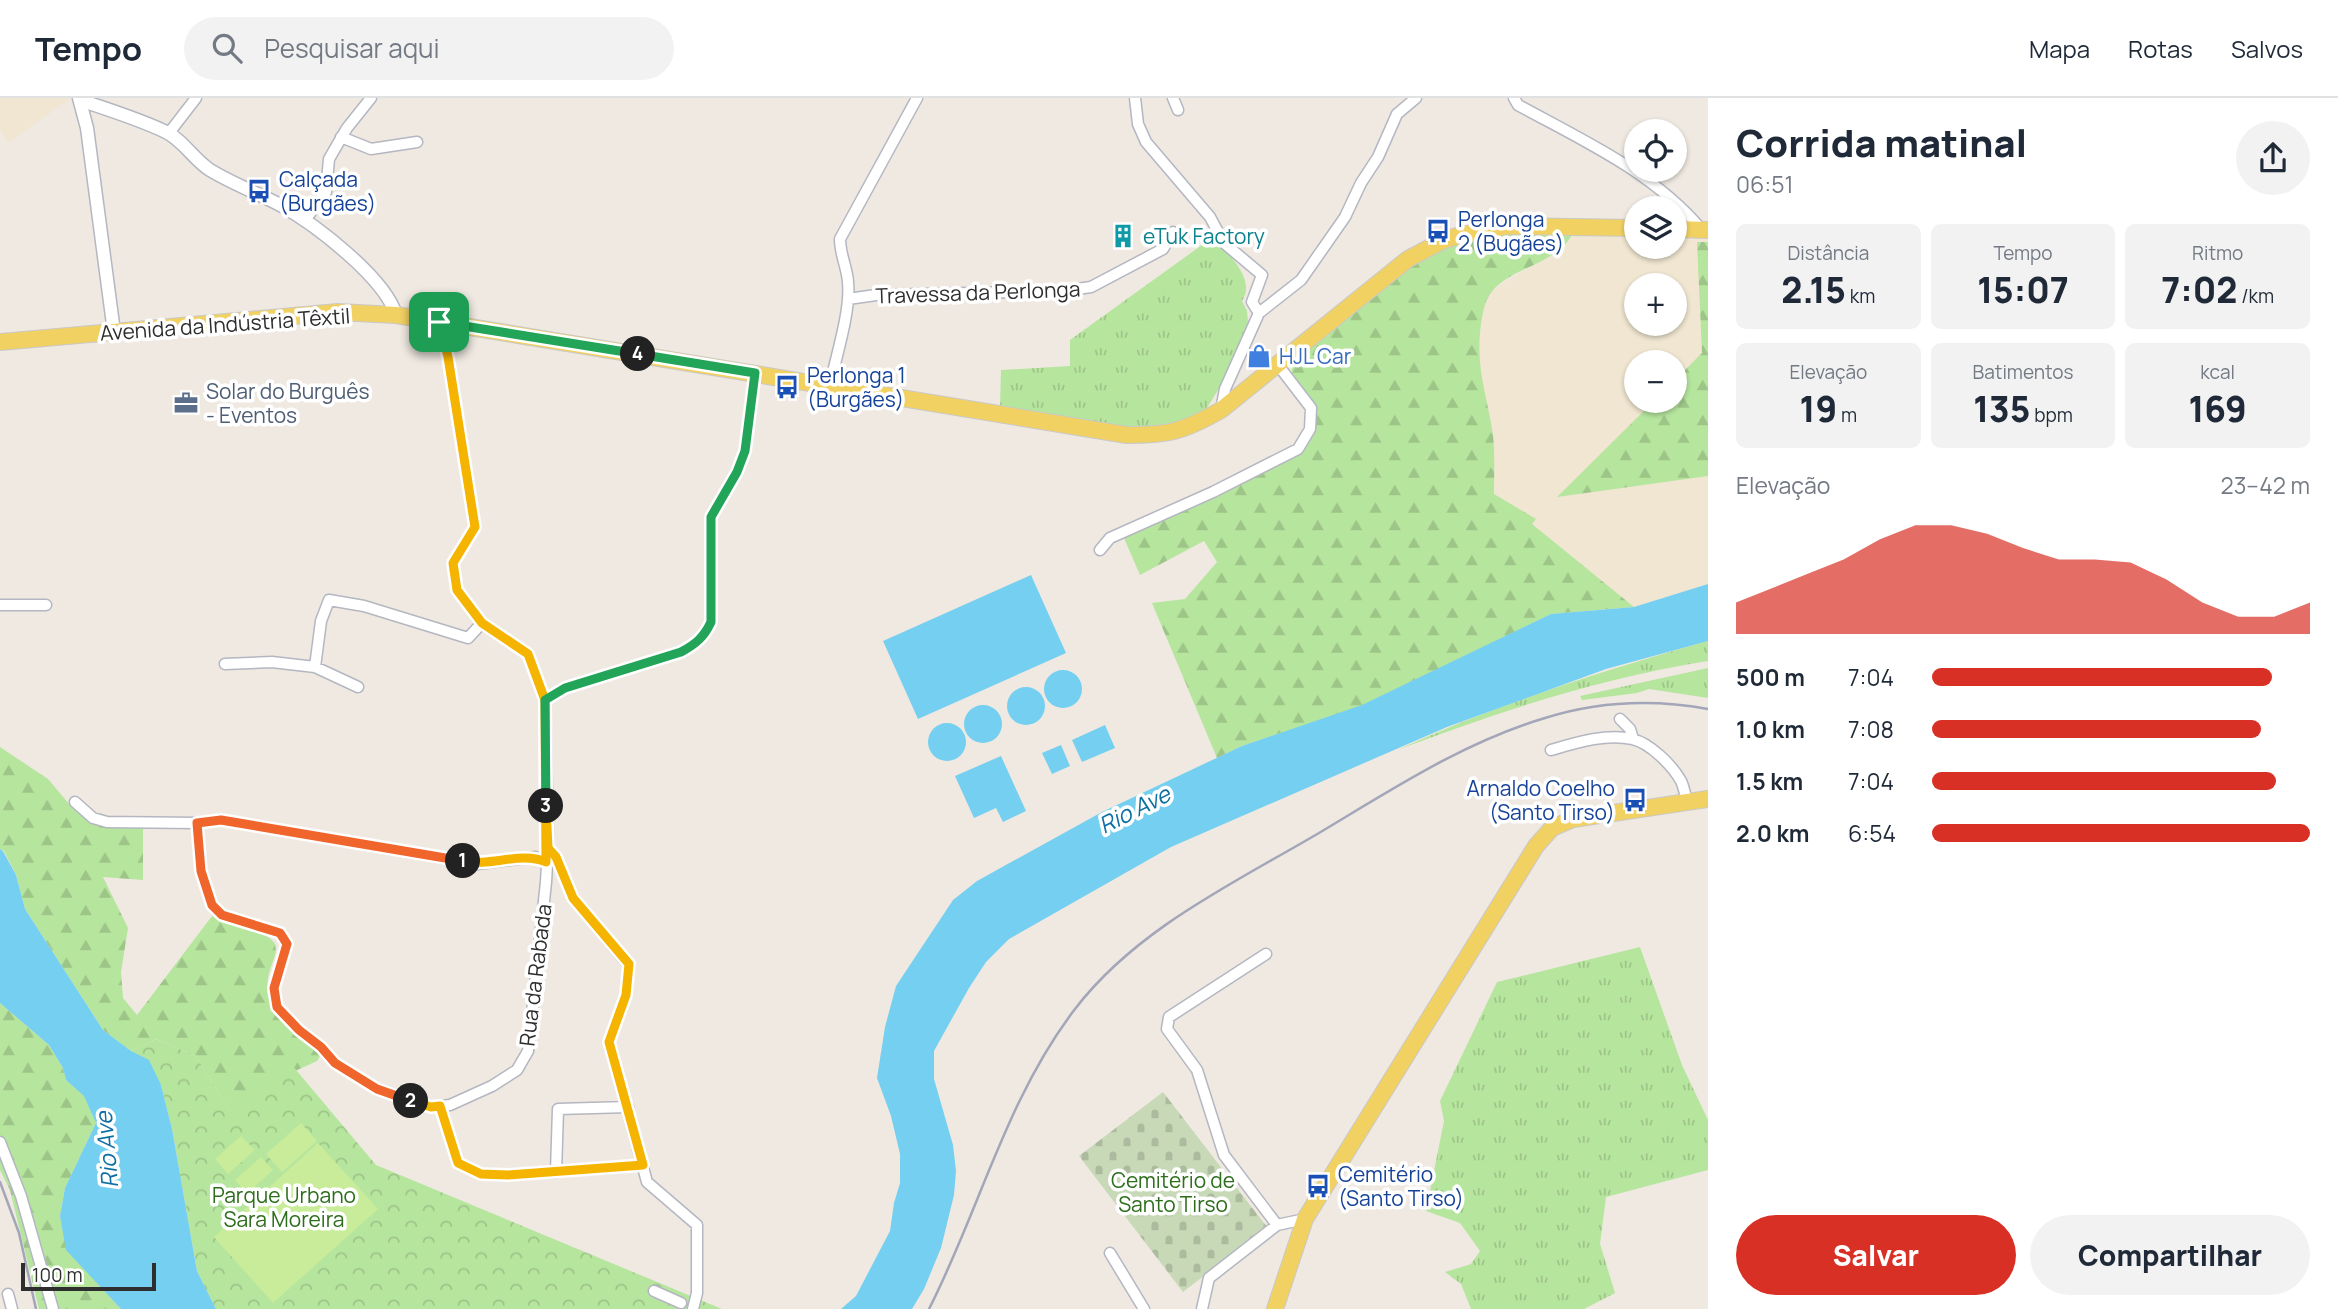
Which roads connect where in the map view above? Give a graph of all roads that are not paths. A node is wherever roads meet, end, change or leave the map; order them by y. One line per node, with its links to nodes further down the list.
1 (196, 98): 10 (street)
2 (371, 98): 11 (street)
3 (917, 98): 17 (street)
4 (1135, 98): 18 (street)
5 (1172, 98): 9 (street)
6 (1416, 98): 18 (street)
7 (1514, 98): 15 (street)
8 (80, 99): 10 (street); 21 (street)
9 (1178, 110)
10 (169, 133): 13 (street)
11 (341, 137): 12 (street); 13 (street)
12 (417, 142)
13 (305, 220): 19 (street)
14 (1624, 228): 23 (main road, Avenida da Indústria Têxtil)
15 (1704, 230)
16 (1173, 232): 17 (street, Travessa da Perlonga)
17 (848, 299): 25 (street)
18 (1259, 313): 26 (street)
19 (396, 315): 20 (main road, Avenida da Indústria Têxtil); 21 (main road, Avenida da Indústria Têxtil)
20 (439, 322): 24 (main road, Avenida da Indústria Têxtil); 30 (street, Rua da Rabada)
21 (114, 332): 22 (main road, Avenida da Indústria Têxtil)
22 (0, 342)
23 (1279, 365): 26 (main road, Avenida da Indústria Têxtil); 27 (street)
24 (755, 373): 25 (main road, Avenida da Indústria Têxtil); 34 (street)
25 (830, 385): 26 (main road, Avenida da Indústria Têxtil)
26 (1220, 410)
27 (1100, 550)
28 (0, 605): 29 (street)
29 (46, 605)
30 (482, 623): 32 (street); 34 (street, Rua da Rabada)
31 (225, 664): 32 (street)
32 (315, 667): 33 (street)
33 (358, 687)
34 (545, 700): 42 (street, Rua da Rabada)
35 (1620, 719): 36 (street)
36 (1633, 739): 37 (street); 40 (street)
37 (1551, 750)
38 (1708, 799): 40 (main road)
39 (75, 802): 41 (street)
40 (1688, 802): 50 (main road)
41 (197, 823): 43 (street); 45 (street, Rua da Rabada)
42 (548, 848): 43 (street, Rua da Rabada); 46 (street)
43 (546, 862): 45 (street, Rua da Rabada)
44 (1266, 954): 51 (street)
45 (440, 1106): 49 (street)
46 (628, 1107): 48 (street); 49 (street)
47 (0, 1142): 57 (street)
48 (643, 1165): 49 (street); 55 (street)
49 (556, 1172)
50 (1305, 1219): 51 (street); 60 (main road)
51 (1278, 1225): 59 (street)
52 (1110, 1253): 58 (street)
53 (653, 1291): 55 (street)
54 (8, 1294): 56 (street)
55 (684, 1307)
56 (12, 1309)
57 (53, 1309)
58 (1144, 1309)
59 (1202, 1309)
60 (1275, 1309)

